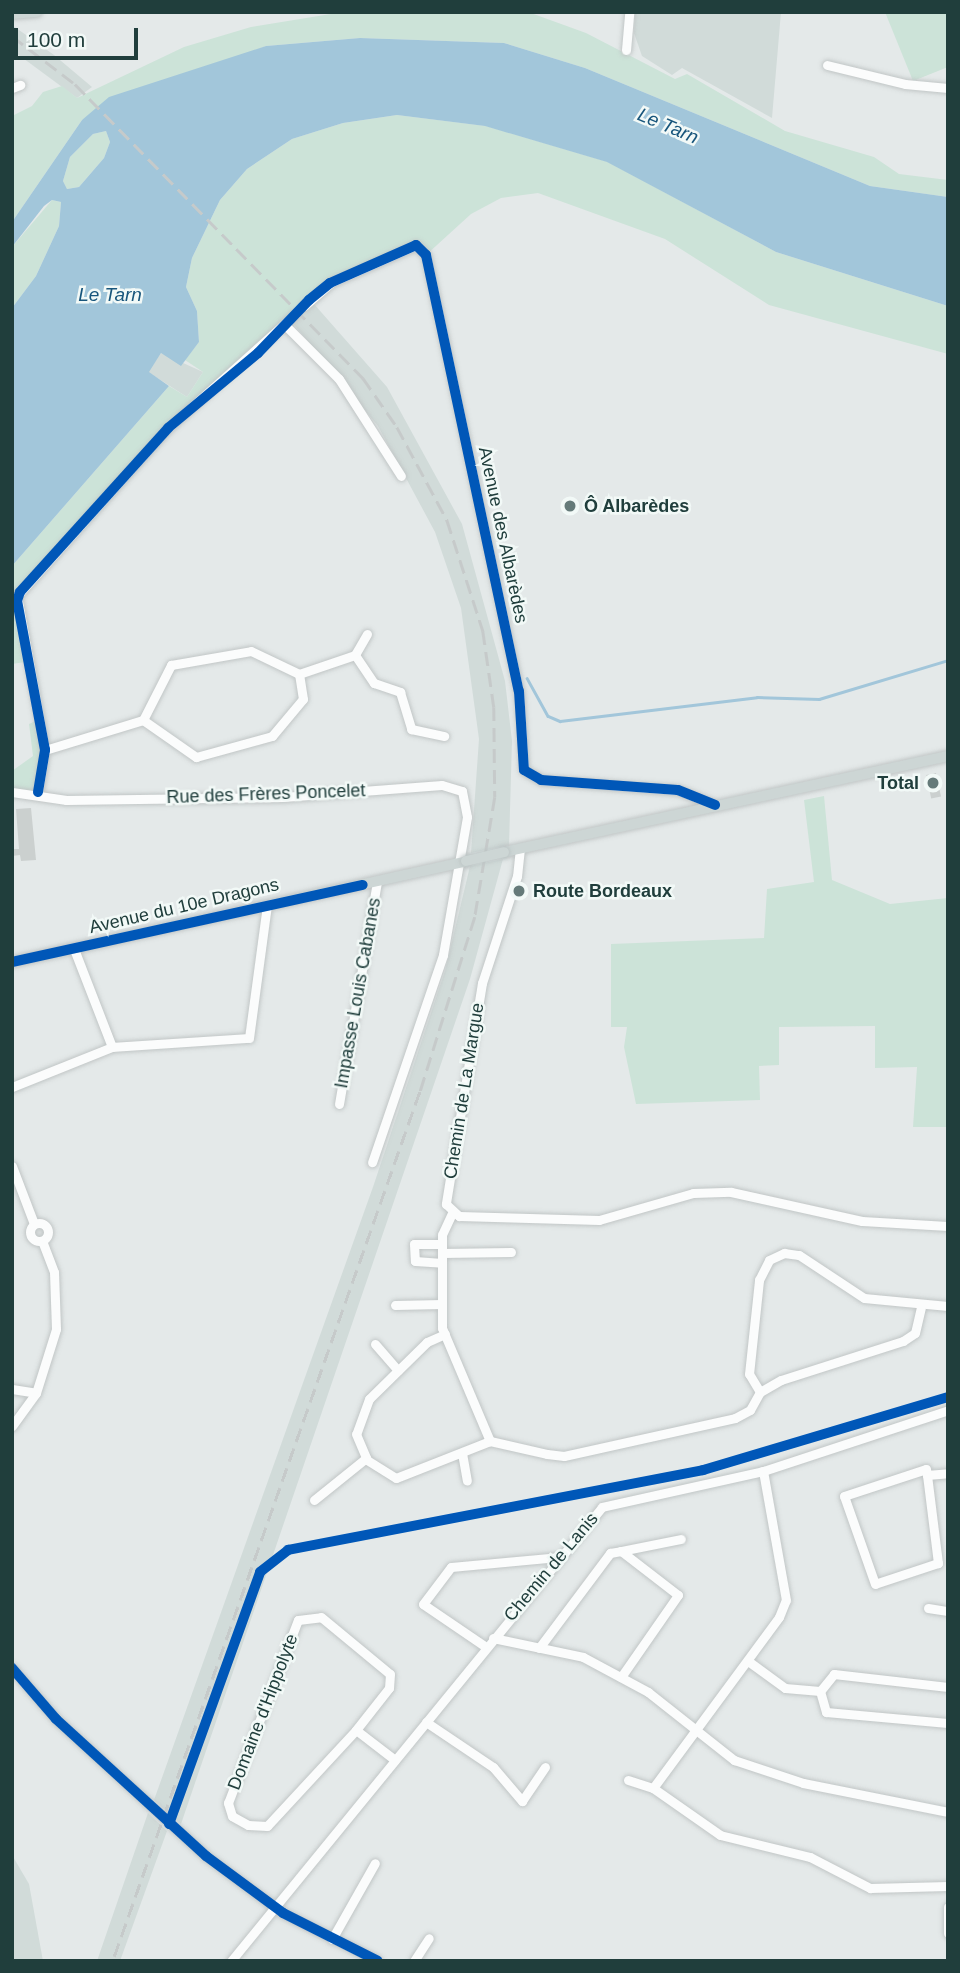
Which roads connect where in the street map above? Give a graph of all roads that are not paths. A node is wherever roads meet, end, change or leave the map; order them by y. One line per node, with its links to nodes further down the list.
1 (37, 12): 3 (main road)
2 (629, 12): 4 (street)
3 (12, 14)
4 (626, 50)
5 (827, 65): 6 (street)
6 (948, 88)
7 (304, 306): 20 (street, Avenue des Albarèdes)
8 (295, 314): 9 (street)
9 (285, 325): 10 (street); 16 (street)
10 (401, 476)
11 (367, 634): 12 (street)
12 (355, 655): 13 (street); 15 (street)
13 (299, 674): 14 (street); 14 (street)
14 (144, 720): 16 (street)
15 (444, 736)
16 (45, 750): 19 (street)
17 (948, 756): 20 (main road, Avenue du 10e Dragons)
18 (12, 792): 19 (street)
19 (38, 792): 22 (street, Rue des Frères Poncelet)
20 (715, 805): 21 (main road, Avenue du 10e Dragons)
21 (520, 848): 22 (main road, Avenue du 10e Dragons, bridge); 32 (street, Chemin de La Margue)
22 (461, 862): 23 (main road, Avenue du 10e Dragons); 30 (street)
23 (377, 882): 24 (main road, Avenue du 10e Dragons); 29 (street, Impasse Louis Cabanes)
24 (267, 905): 25 (main road, Avenue du 10e Dragons); 27 (street)
25 (74, 949): 26 (main road, Avenue du 10e Dragons); 27 (street)
26 (12, 962)
27 (112, 1047): 28 (street)
28 (12, 1087)
29 (339, 1104)
30 (372, 1162)
31 (12, 1166): 45 (street)
32 (453, 1211): 33 (street); 35 (street)
33 (948, 1226)
34 (511, 1252): 35 (street)
35 (442, 1254): 36 (street)
36 (442, 1304): 37 (street); 40 (street)
37 (395, 1305)
38 (948, 1306): 39 (street)
39 (921, 1308): 44 (street); 44 (street)
40 (445, 1334): 42 (street); 48 (street)
41 (375, 1345): 42 (street)
42 (398, 1370): 50 (street)
43 (12, 1389): 45 (street)
44 (760, 1392): 48 (street)
45 (36, 1393): 47 (street)
46 (948, 1410): 51 (street, Chemin de Lanis)
47 (12, 1426)
48 (490, 1441): 49 (street)
49 (462, 1453): 50 (street); 54 (street)
50 (366, 1458): 55 (street)
51 (763, 1471): 58 (street, Chemin de Lanis); 64 (street)
52 (948, 1473): 53 (street)
53 (927, 1475): 53 (street)
54 (467, 1481)
55 (314, 1500)
56 (681, 1539): 57 (street)
57 (621, 1551): 63 (street); 66 (street)
58 (558, 1557): 61 (street, Chemin de Lanis); 62 (street)
59 (928, 1608): 60 (street)
60 (948, 1611)
61 (493, 1638): 62 (street, Chemin de Lanis); 63 (street)
62 (486, 1647): 69 (street, Chemin de Lanis)
63 (539, 1648): 66 (street)
64 (748, 1661): 68 (street); 71 (street)
65 (12, 1668): 80 (street)
66 (621, 1677): 71 (street)
67 (948, 1687): 68 (street)
68 (820, 1691): 70 (street)
69 (426, 1722): 73 (street, Chemin de Lanis); 74 (street)
70 (948, 1723)
71 (696, 1729): 76 (street); 77 (street)
72 (356, 1730): 72 (street, Domaine d'Hippolyte); 73 (street)
73 (396, 1760): 80 (street, Chemin de Lanis)
74 (545, 1767)
75 (628, 1780): 76 (street)
76 (653, 1788): 79 (street)
77 (948, 1812)
78 (375, 1863): 84 (street)
79 (948, 1886)
80 (274, 1907): 84 (street); 85 (street, Chemin de Lanis)
81 (948, 1907): 82 (street)
82 (948, 1933)
83 (429, 1938): 87 (street)
84 (332, 1939): 86 (street)
85 (231, 1961)
86 (378, 1961)
87 (414, 1961)

